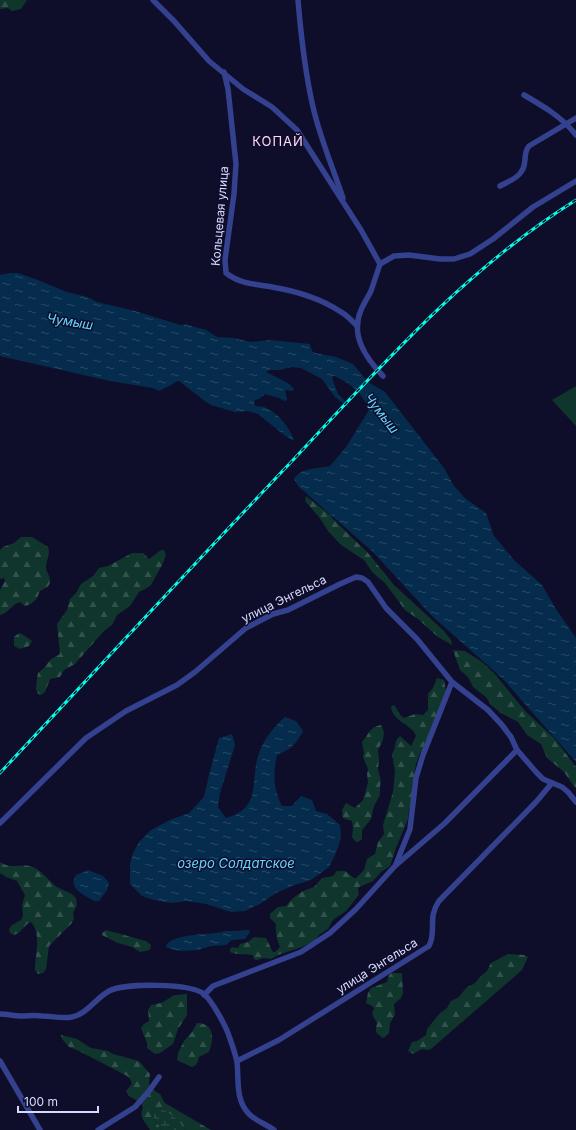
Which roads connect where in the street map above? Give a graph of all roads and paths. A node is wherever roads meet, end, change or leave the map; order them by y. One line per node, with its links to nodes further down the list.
1 (153, 0): 3 (street)
2 (298, 0): 10 (street)
3 (224, 72): 10 (street); 12 (street, Кольцевая улица)
4 (524, 95): 6 (street)
5 (576, 118): 6 (street)
6 (567, 124): 7 (street); 9 (street)
7 (576, 134)
8 (576, 181): 11 (street)
9 (500, 186)
10 (347, 208): 11 (street)
11 (380, 264): 12 (street)
12 (357, 326): 13 (street)
13 (383, 376)
14 (452, 682): 15 (street, улица Энгельса); 18 (street, улица Энгельса); 19 (street)
15 (517, 750): 16 (street, улица Энгельса); 19 (street)
16 (552, 784): 17 (street, улица Энгельса); 23 (street, улица Энгельса)
17 (576, 802)
18 (0, 824)
19 (395, 866): 20 (street)
20 (204, 994): 21 (street); 23 (street)
21 (0, 1014)
22 (0, 1061): 25 (street)
23 (237, 1061): 27 (street)
24 (158, 1077): 26 (street)
25 (40, 1130)
26 (98, 1130)
27 (274, 1130)

